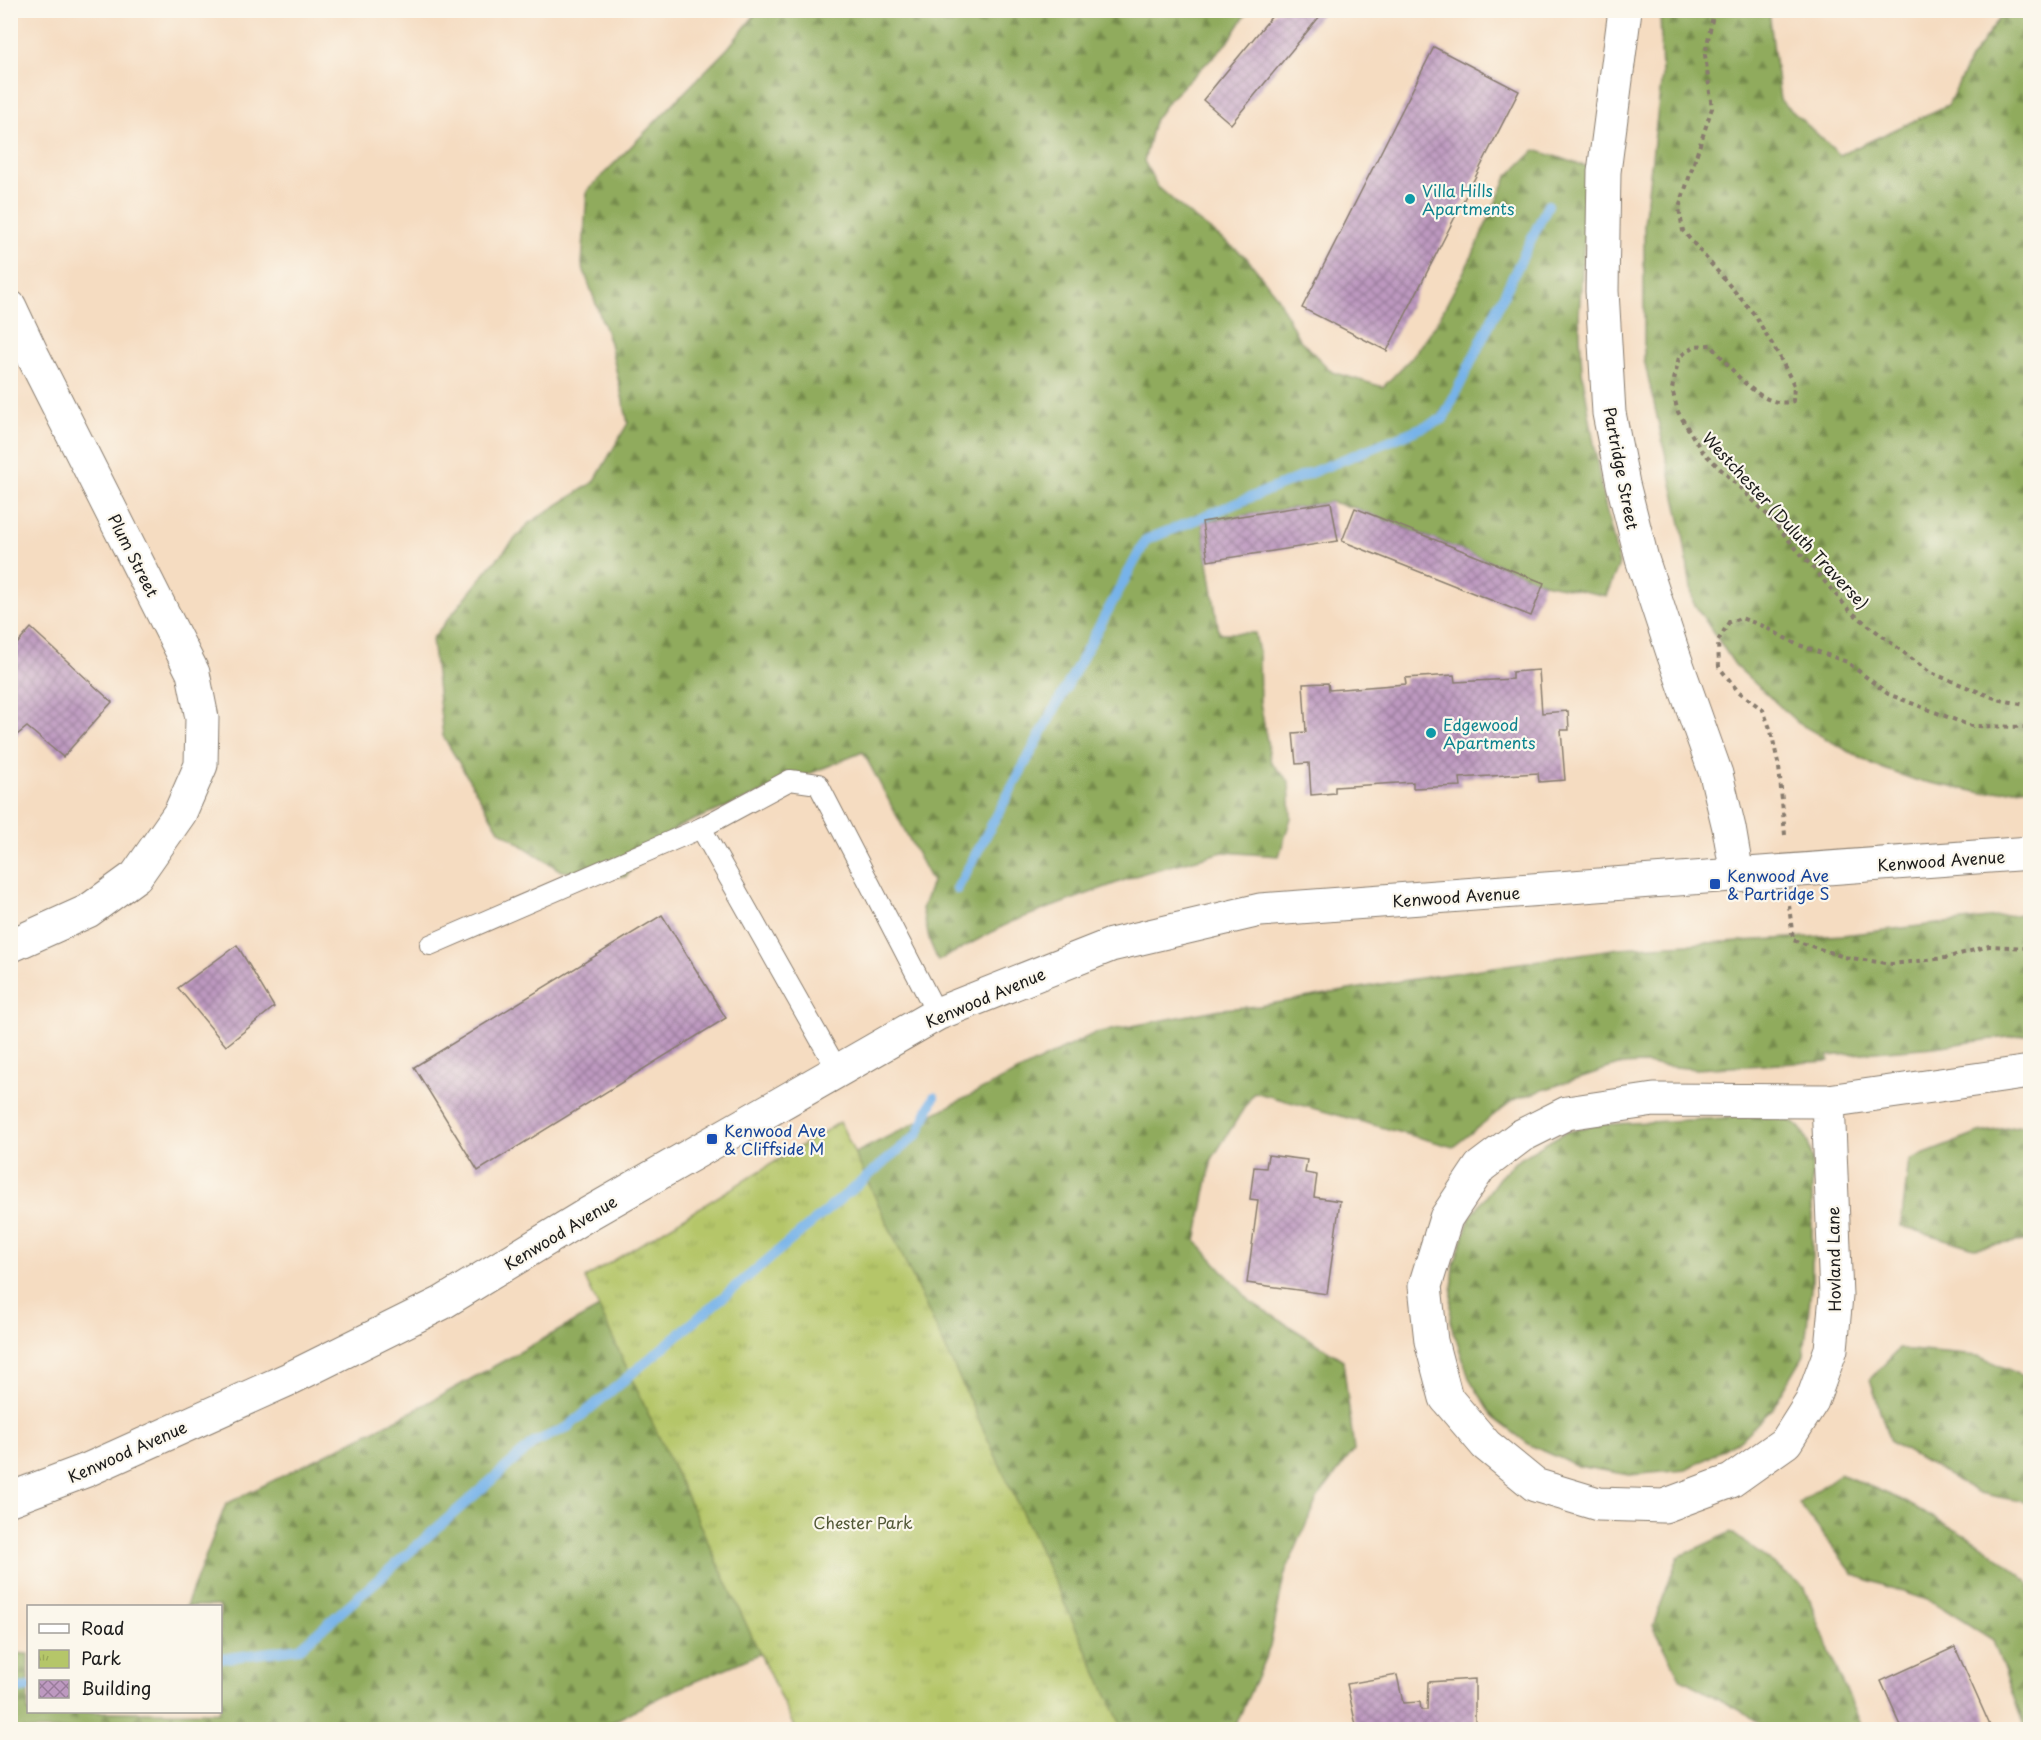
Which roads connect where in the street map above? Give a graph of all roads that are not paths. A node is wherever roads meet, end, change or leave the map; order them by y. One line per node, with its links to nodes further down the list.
1 (1625, 10): 6 (street, Partridge Street)
2 (10, 307): 3 (street, Plum Street)
3 (21, 359): 8 (street, Plum Street)
4 (701, 828): 7 (lane); 9 (lane); 10 (lane)
5 (2031, 853): 6 (street, Kenwood Avenue)
6 (1737, 875): 9 (street, Kenwood Avenue)
7 (430, 945)
8 (10, 946)
9 (938, 1014): 10 (street, Kenwood Avenue)
10 (838, 1071): 13 (street, Kenwood Avenue)
11 (2031, 1072): 12 (street, Hovland Lane)
12 (1828, 1101): 12 (street, Hovland Lane)
13 (10, 1499)

